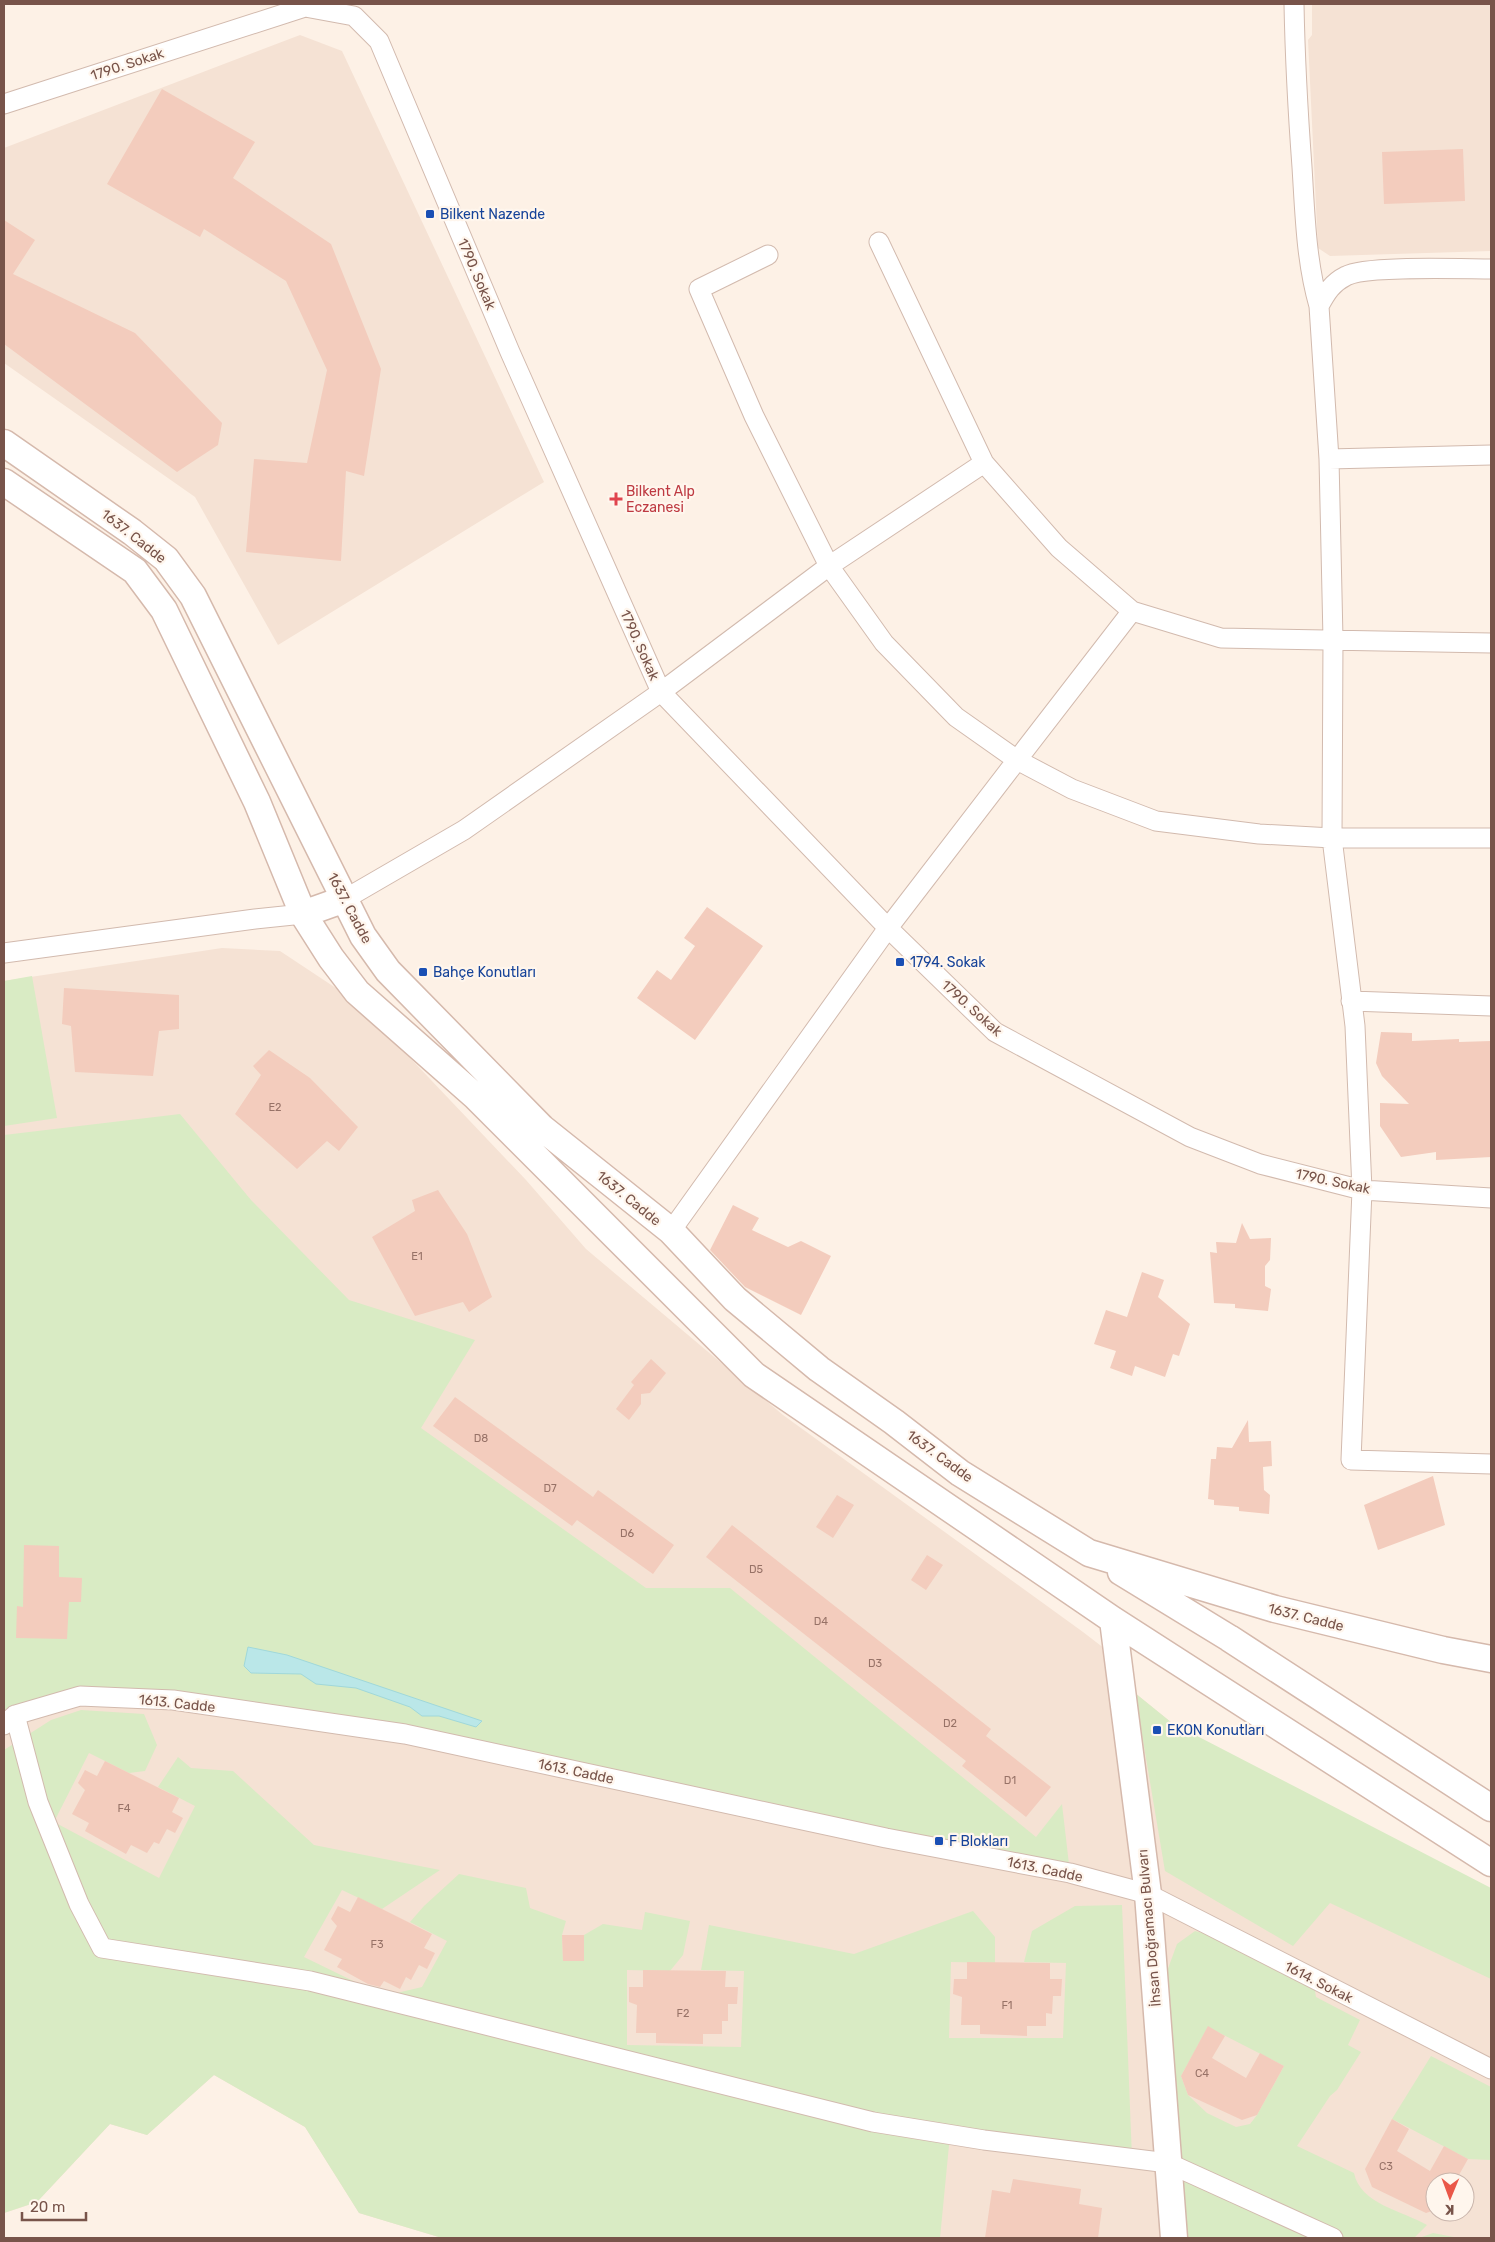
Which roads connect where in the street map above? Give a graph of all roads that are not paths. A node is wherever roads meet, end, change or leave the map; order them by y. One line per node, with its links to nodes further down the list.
1 (1294, 4): 6 (street)
2 (4, 104): 16 (street, 1790. Sokak)
3 (879, 242): 10 (street)
4 (768, 255): 12 (street)
5 (1491, 269): 6 (street)
6 (1319, 306): 9 (street)
7 (4, 444): 20 (street, 1637. Cadde)
8 (1491, 455): 9 (street)
9 (1329, 459): 14 (street)
10 (984, 463): 12 (street); 13 (street)
11 (4, 482): 21 (street, 1637. Cadde)
12 (829, 566): 16 (street); 17 (street)
13 (1132, 611): 14 (street); 17 (street)
14 (1333, 639): 15 (street); 18 (street)
15 (1491, 643)
16 (661, 692): 20 (street); 22 (street, 1790. Sokak)
17 (1017, 760): 18 (street); 22 (street)
18 (1332, 838): 19 (street); 24 (street)
19 (1491, 838)
20 (345, 899): 21 (street); 28 (street, 1637. Cadde)
21 (303, 914): 23 (street); 31 (street, 1637. Cadde)
22 (888, 928): 26 (street, 1790. Sokak); 28 (street)
23 (4, 954)
24 (1352, 1001): 25 (street); 26 (street)
25 (1491, 1006)
26 (1362, 1190): 27 (street, 1790. Sokak); 29 (street)
27 (1491, 1198)
28 (671, 1232): 30 (street, 1637. Cadde)
29 (1491, 1464)
30 (1089, 1552): 32 (street, 1637. Cadde); 34 (street)
31 (1113, 1620): 35 (street, 1637. Cadde); 36 (street, İhsan Doğramacı Bulvarı)
32 (1491, 1659)
33 (9, 1720): 36 (street, 1613. Cadde); 38 (street)
34 (1491, 1808)
35 (1491, 1863)
36 (1148, 1894): 37 (street, 1614. Sokak); 38 (street, İhsan Doğramacı Bulvarı)
37 (1491, 2069)
38 (1168, 2162): 39 (street, İhsan Doğramacı Bulvarı); 40 (street)
39 (1174, 2238)
40 (1333, 2238)

